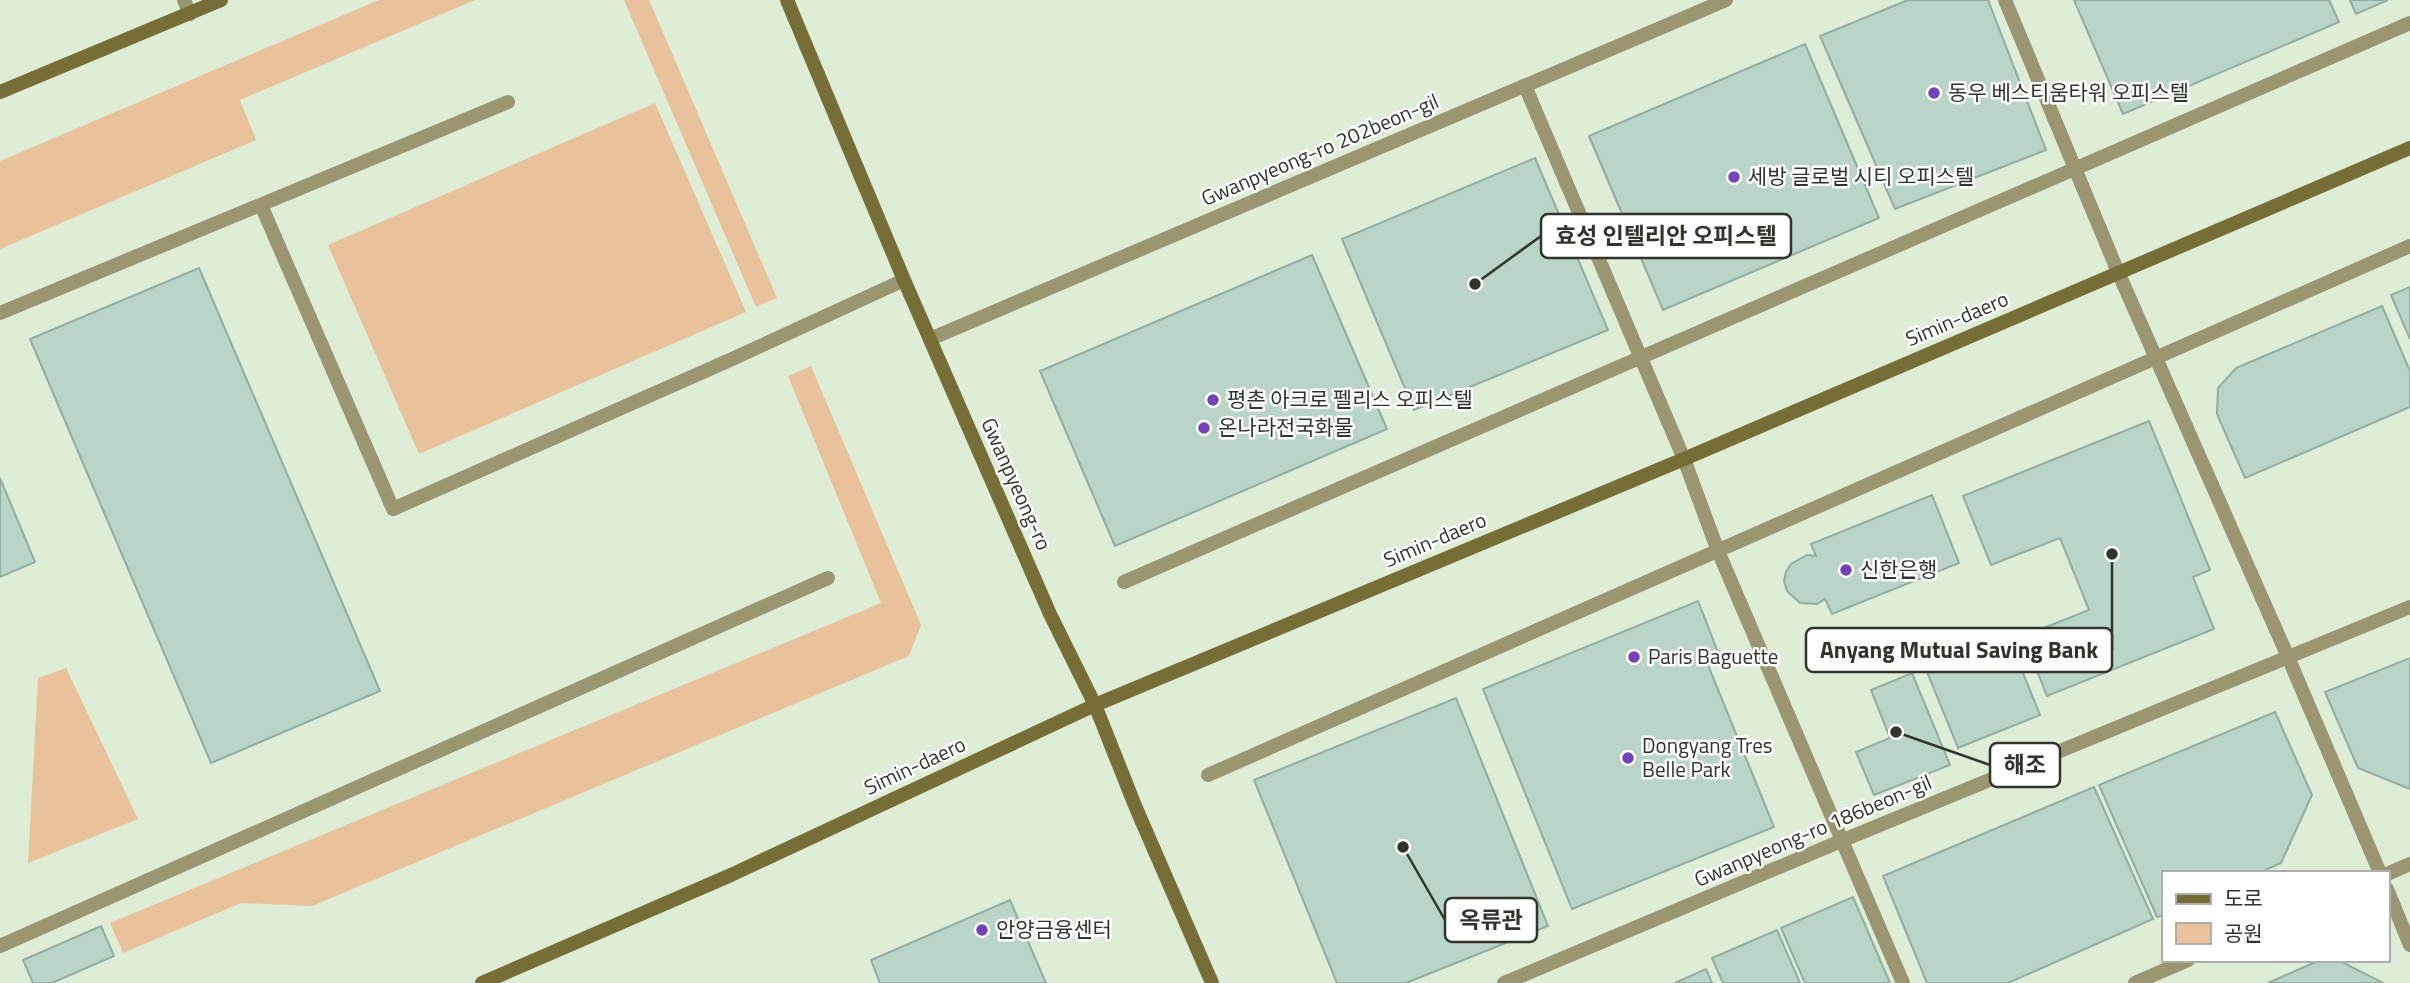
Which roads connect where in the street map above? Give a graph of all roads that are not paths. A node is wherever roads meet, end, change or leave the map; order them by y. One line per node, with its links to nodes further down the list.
1 (221, 0): 5 (street)
2 (787, 0): 15 (street, Gwanpyeong-ro)
3 (1727, 0): 7 (street, Gwanpyeong-ro 202beon-gil)
4 (2005, 0): 11 (street)
5 (187, 7): 8 (street)
6 (2410, 23): 11 (street)
7 (1525, 86): 17 (street, Gwanpyeong-ro 202beon-gil); 18 (street)
8 (0, 92)
9 (508, 102): 12 (street)
10 (2410, 148): 14 (street, Simin-daero)
11 (2075, 169): 14 (street); 18 (street)
12 (261, 205): 15 (street); 16 (street)
13 (2410, 246): 19 (street)
14 (2118, 272): 19 (street); 20 (street, Simin-daero)
15 (904, 280): 17 (street, Gwanpyeong-ro)
16 (0, 313)
17 (930, 339): 26 (street, Gwanpyeong-ro)
18 (1641, 357): 20 (street); 23 (street)
19 (2156, 358): 21 (street); 25 (street)
20 (1684, 459): 21 (street); 26 (street, Simin-daero)
21 (1718, 551): 27 (street); 28 (street)
22 (828, 578): 34 (street)
23 (1124, 582)
24 (2410, 607): 25 (street, Gwanpyeong-ro 186beon-gil)
25 (2288, 657): 28 (street, Gwanpyeong-ro 186beon-gil); 30 (street)
26 (1095, 705): 36 (street, Simin-daero); 37 (street, Gwanpyeong-ro)
27 (1208, 775)
28 (1841, 841): 38 (street, Gwanpyeong-ro 186beon-gil); 39 (street)
29 (2410, 864): 31 (street)
30 (2379, 871)
31 (2389, 873)
32 (2389, 894): 33 (street)
33 (2410, 945)
34 (0, 946)
35 (2183, 962): 40 (street)
36 (482, 983)
37 (1212, 983)
38 (1504, 983)
39 (1903, 983)
40 (2135, 983)

